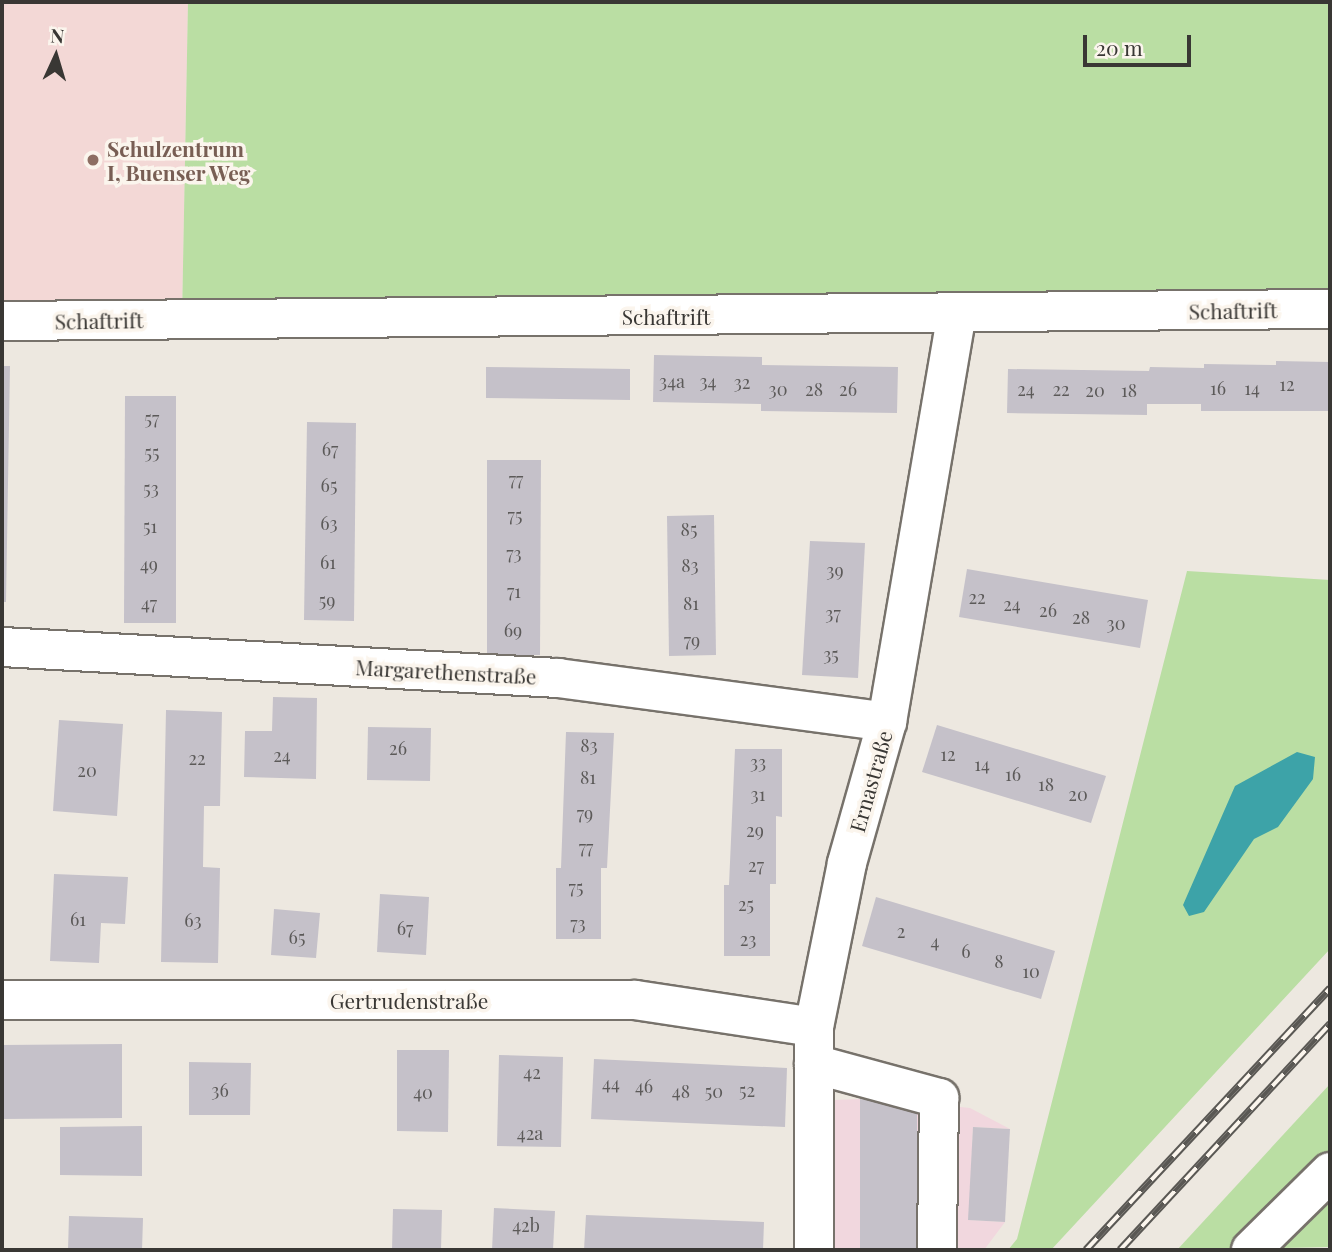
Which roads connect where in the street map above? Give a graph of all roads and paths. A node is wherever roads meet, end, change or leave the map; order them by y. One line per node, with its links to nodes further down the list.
1 (1330, 309): 2 (street, Schaftrift)
2 (957, 313): 3 (street, Schaftrift); 5 (street, Ernastraße)
3 (2, 321)
4 (2, 647): 5 (street, Margarethenstraße)
5 (887, 722): 7 (street, Ernastraße)
6 (2, 1000): 7 (street, Gertrudenstraße)
7 (814, 1027): 8 (street, Ernastraße)
8 (814, 1065): 10 (street, Ernastraße); 11 (street)
9 (1330, 1172): 12 (street)
10 (814, 1250)
11 (937, 1250)
12 (1251, 1250)

